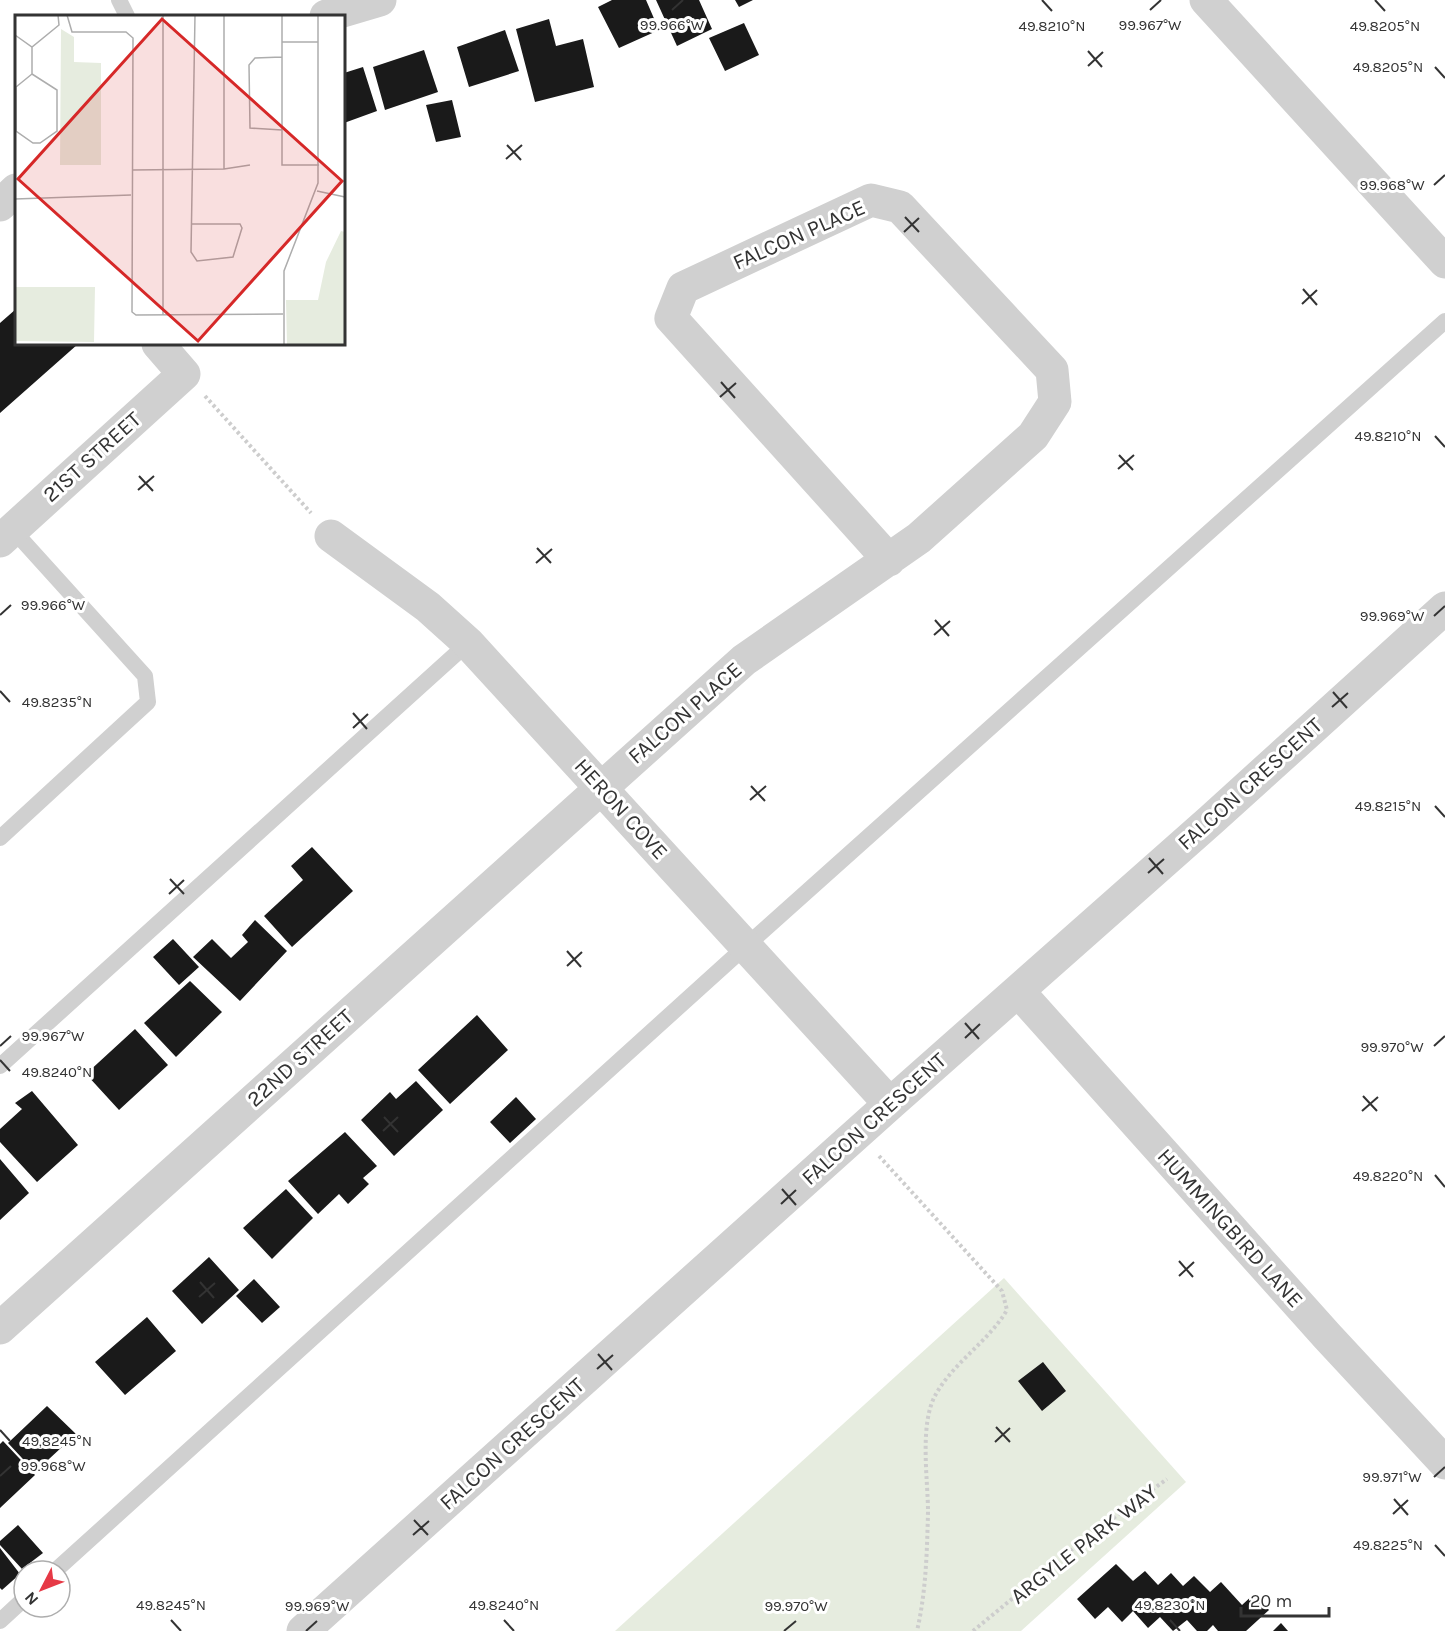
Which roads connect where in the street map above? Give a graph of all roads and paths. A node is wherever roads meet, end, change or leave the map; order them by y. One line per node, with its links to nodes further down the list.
1 (119, 0): 4 (lane)
2 (380, 0): 5 (street)
3 (1206, 0): 8 (street)
4 (126, 15)
5 (329, 15)
6 (15, 191): 7 (street)
7 (0, 205)
8 (1445, 262)
9 (1445, 321): 19 (lane)
10 (159, 345): 11 (street)
11 (184, 374): 12 (street, 21ST STREET); 13 (path)
12 (6, 536): 18 (lane)
13 (331, 536): 16 (street, HERON COVE)
14 (889, 560): 14 (street, FALCON PLACE); 17 (street, FALCON PLACE)
15 (1445, 608): 20 (street, FALCON CRESCENT)
16 (468, 643): 17 (street, HERON COVE); 21 (lane)
17 (601, 787): 19 (street, HERON COVE); 24 (street, 22ND STREET)
18 (0, 838)
19 (746, 946): 22 (street, HERON COVE); 27 (lane)
20 (1018, 991): 22 (street, FALCON CRESCENT); 25 (street, HUMMINGBIRD LANE)
21 (0, 1066)
22 (890, 1104): 23 (street, FALCON CRESCENT)
23 (858, 1133): 30 (street, FALCON CRESCENT); 31 (path)
24 (0, 1328)
25 (1445, 1463)
26 (1167, 1479): 32 (path, ARGYLE PARK WAY)
27 (68, 1559)
28 (12, 1610): 29 (lane)
29 (0, 1621)
30 (303, 1631)
31 (917, 1631)
32 (973, 1631)

